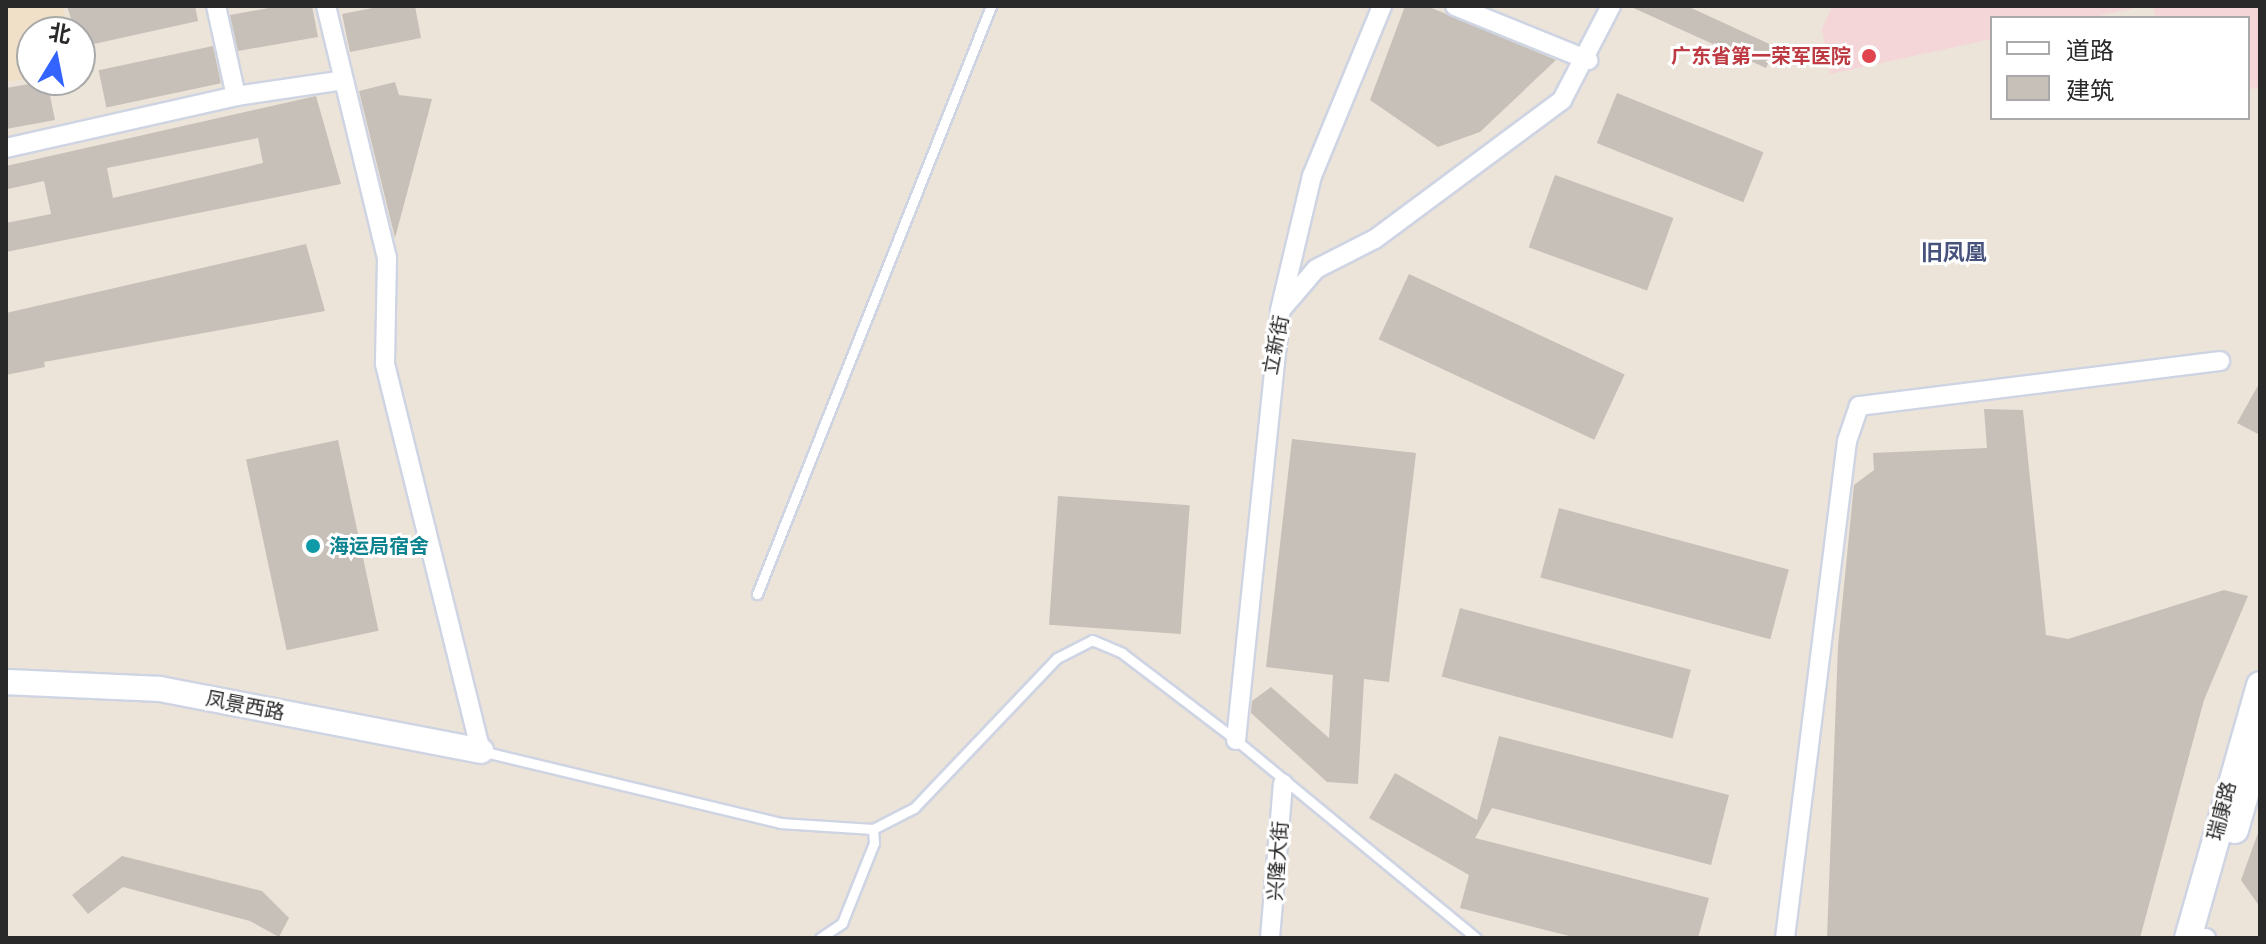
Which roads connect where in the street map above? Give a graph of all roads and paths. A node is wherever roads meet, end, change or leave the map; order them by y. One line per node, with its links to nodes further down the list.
1 (216, 6): 9 (street)
2 (326, 6): 8 (street)
3 (991, 6): 13 (lane)
4 (1382, 6): 11 (street)
5 (1455, 6): 7 (street)
6 (1611, 6): 7 (street, 立新街)
7 (1588, 60): 11 (street, 立新街)
8 (344, 80): 9 (street); 18 (street)
9 (236, 96): 10 (street)
10 (6, 148)
11 (1280, 311): 16 (street, 立新街)
12 (2220, 361): 24 (street)
13 (757, 594)
14 (6, 682): 18 (street, 凤景西路)
15 (2260, 685): 25 (main road, 瑞康路)
16 (1236, 740): 19 (lane); 20 (lane)
17 (2260, 742): 26 (main road, 瑞康路)
18 (481, 751): 20 (lane)
19 (1283, 784): 22 (street, 兴隆大街); 23 (lane)
20 (873, 829): 21 (lane)
21 (820, 938)
22 (1270, 938)
23 (1476, 938)
24 (1785, 938)
25 (2188, 938)
26 (2206, 938)

